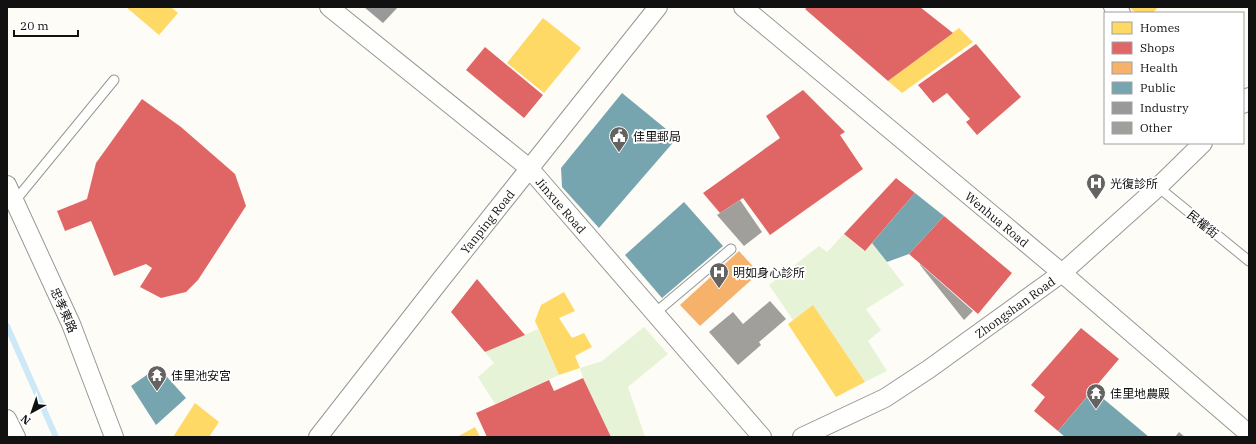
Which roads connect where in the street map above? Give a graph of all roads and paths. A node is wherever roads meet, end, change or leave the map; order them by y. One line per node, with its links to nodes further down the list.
1 (329, 7): 6 (street, Jinxue Road)
2 (658, 7): 6 (street, Yanping Road)
3 (743, 7): 12 (street, Wenhua Road)
4 (114, 80): 9 (lane)
5 (1202, 144): 8 (street, Zhongshan Road)
6 (529, 168): 13 (street, Jinxue Road); 18 (street, Yanping Road)
7 (7, 185): 9 (street, 忠孝東路)
8 (1158, 187): 11 (lane, 民權街); 12 (street, Zhongshan Road)
9 (11, 206): 17 (street, 忠孝東路)
10 (731, 249): 13 (lane)
11 (1249, 261)
12 (1062, 273): 15 (street, Wenhua Road); 20 (street, Zhongshan Road)
13 (655, 313): 19 (street, Jinxue Road)
14 (7, 419): 16 (street)
15 (1249, 434)
16 (16, 437)
17 (114, 437)
18 (318, 437)
19 (762, 437)
20 (802, 437)

